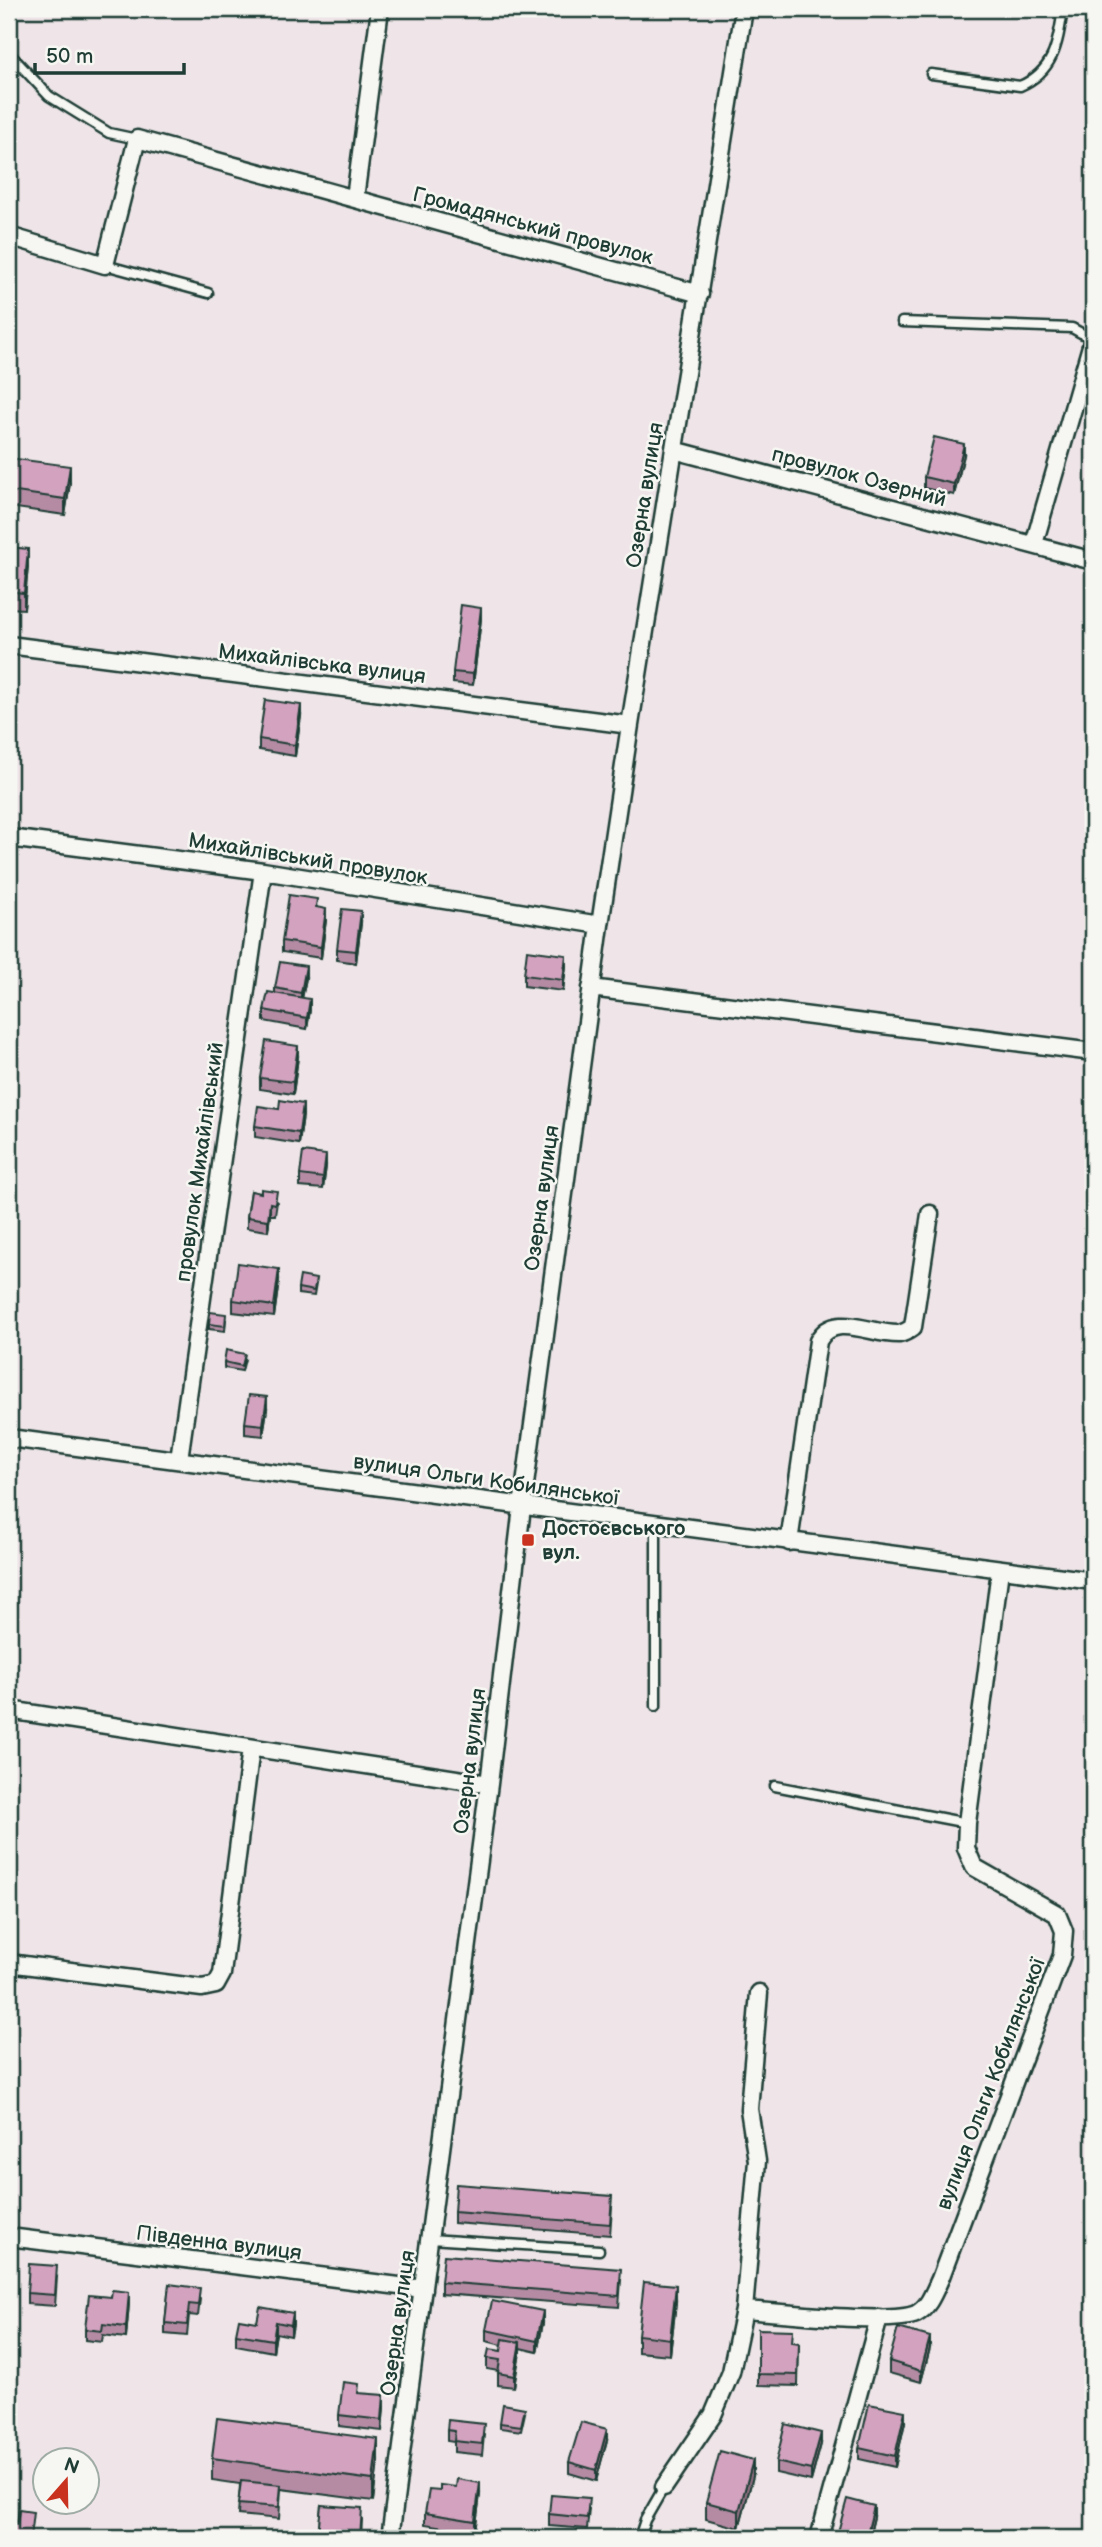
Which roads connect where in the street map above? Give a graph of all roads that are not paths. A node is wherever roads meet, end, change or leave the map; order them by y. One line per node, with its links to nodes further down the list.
1 (380, 9): 7 (street)
2 (744, 9): 11 (street, Озерна вулиця)
3 (1063, 9): 5 (lane)
4 (9, 53): 6 (lane)
5 (931, 74)
6 (137, 139): 7 (street, Громадянський провулок); 9 (street)
7 (355, 198): 11 (street, Громадянський провулок)
8 (9, 236): 9 (street)
9 (104, 265): 10 (lane)
10 (208, 293)
11 (700, 294): 14 (street, Озерна вулиця)
12 (902, 322): 13 (lane)
13 (1092, 339): 15 (street)
14 (674, 450): 15 (street, провулок Озерний); 18 (street, Озерна вулиця)
15 (1034, 544): 16 (street, провулок Озерний)
16 (1093, 561)
17 (9, 645): 18 (street, Михайлівська вулиця)
18 (630, 725): 21 (street, Озерна вулиця)
19 (9, 838): 20 (street, Михайлівський провулок)
20 (263, 872): 21 (street, Михайлівський провулок); 26 (street, провулок Михайлівський)
21 (600, 925): 22 (street, Озерна вулиця)
22 (591, 988): 23 (street); 27 (street, Озерна вулиця)
23 (1093, 1052)
24 (930, 1214): 29 (street)
25 (9, 1438): 26 (street, вулиця Ольги Кобилянської)
26 (179, 1459): 27 (street, вулиця Ольги Кобилянської)
27 (522, 1507): 28 (street, вулиця Ольги Кобилянської); 35 (street, Озерна вулиця)
28 (656, 1525): 29 (street, вулиця Ольги Кобилянської); 32 (lane)
29 (789, 1542): 30 (street, вулиця Ольги Кобилянської)
30 (1000, 1570): 31 (street, вулиця Ольги Кобилянської); 37 (street, вулиця Ольги Кобилянської)
31 (1093, 1581)
32 (656, 1706)
33 (9, 1710): 34 (street)
34 (251, 1748): 35 (street); 38 (street)
35 (489, 1784): 41 (street, Озерна вулиця)
36 (775, 1786): 37 (lane)
37 (967, 1823): 45 (street, вулиця Ольги Кобилянської)
38 (9, 1963)
39 (759, 1993): 44 (street)
40 (9, 2237): 43 (street, Південна вулиця)
41 (430, 2239): 42 (lane); 43 (street, Озерна вулиця)
42 (599, 2250)
43 (423, 2290): 47 (street, Озерна вулиця)
44 (744, 2309): 45 (street, вулиця Ольги Кобилянської); 46 (street)
45 (880, 2318): 49 (street)
46 (664, 2487): 48 (lane)
47 (390, 2538)
48 (639, 2538)
49 (819, 2538)

